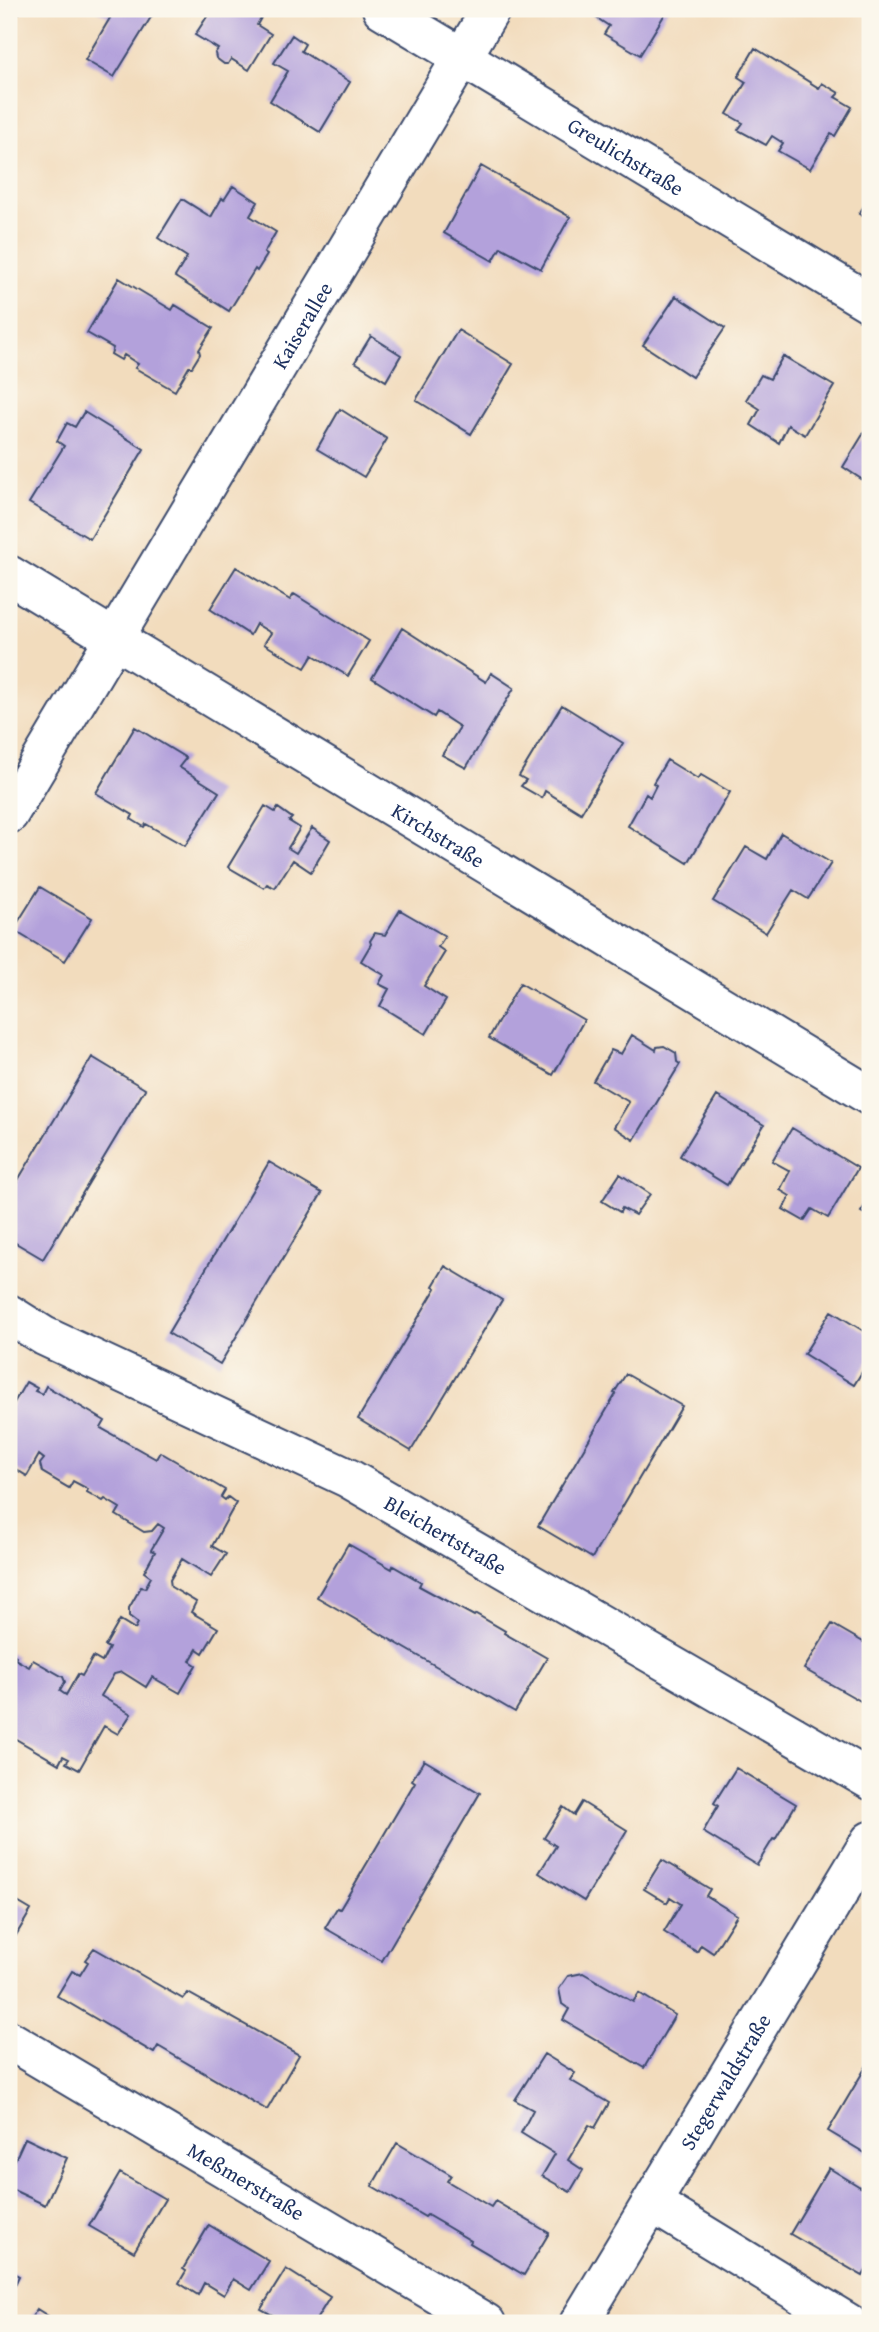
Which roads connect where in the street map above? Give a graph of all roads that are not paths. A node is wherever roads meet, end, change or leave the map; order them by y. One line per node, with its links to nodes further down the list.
1 (382, 9): 3 (street, Greulichstraße)
2 (491, 9): 3 (street, Kaiserallee)
3 (463, 57): 4 (street, Greulichstraße); 6 (street, Kaiserallee)
4 (870, 303)
5 (9, 575): 6 (street, Kirchstraße)
6 (113, 639): 7 (street); 8 (street, Kirchstraße)
7 (9, 814)
8 (870, 1096)
9 (9, 1314): 10 (street, Bleichertstraße)
10 (870, 1780)
11 (870, 1842): 13 (street, Stegerwaldstraße)
12 (9, 2040): 14 (street, Meßmerstraße)
13 (652, 2203): 15 (street, Stegerwaldstraße); 16 (street)
14 (486, 2323)
15 (579, 2323)
16 (848, 2323)

